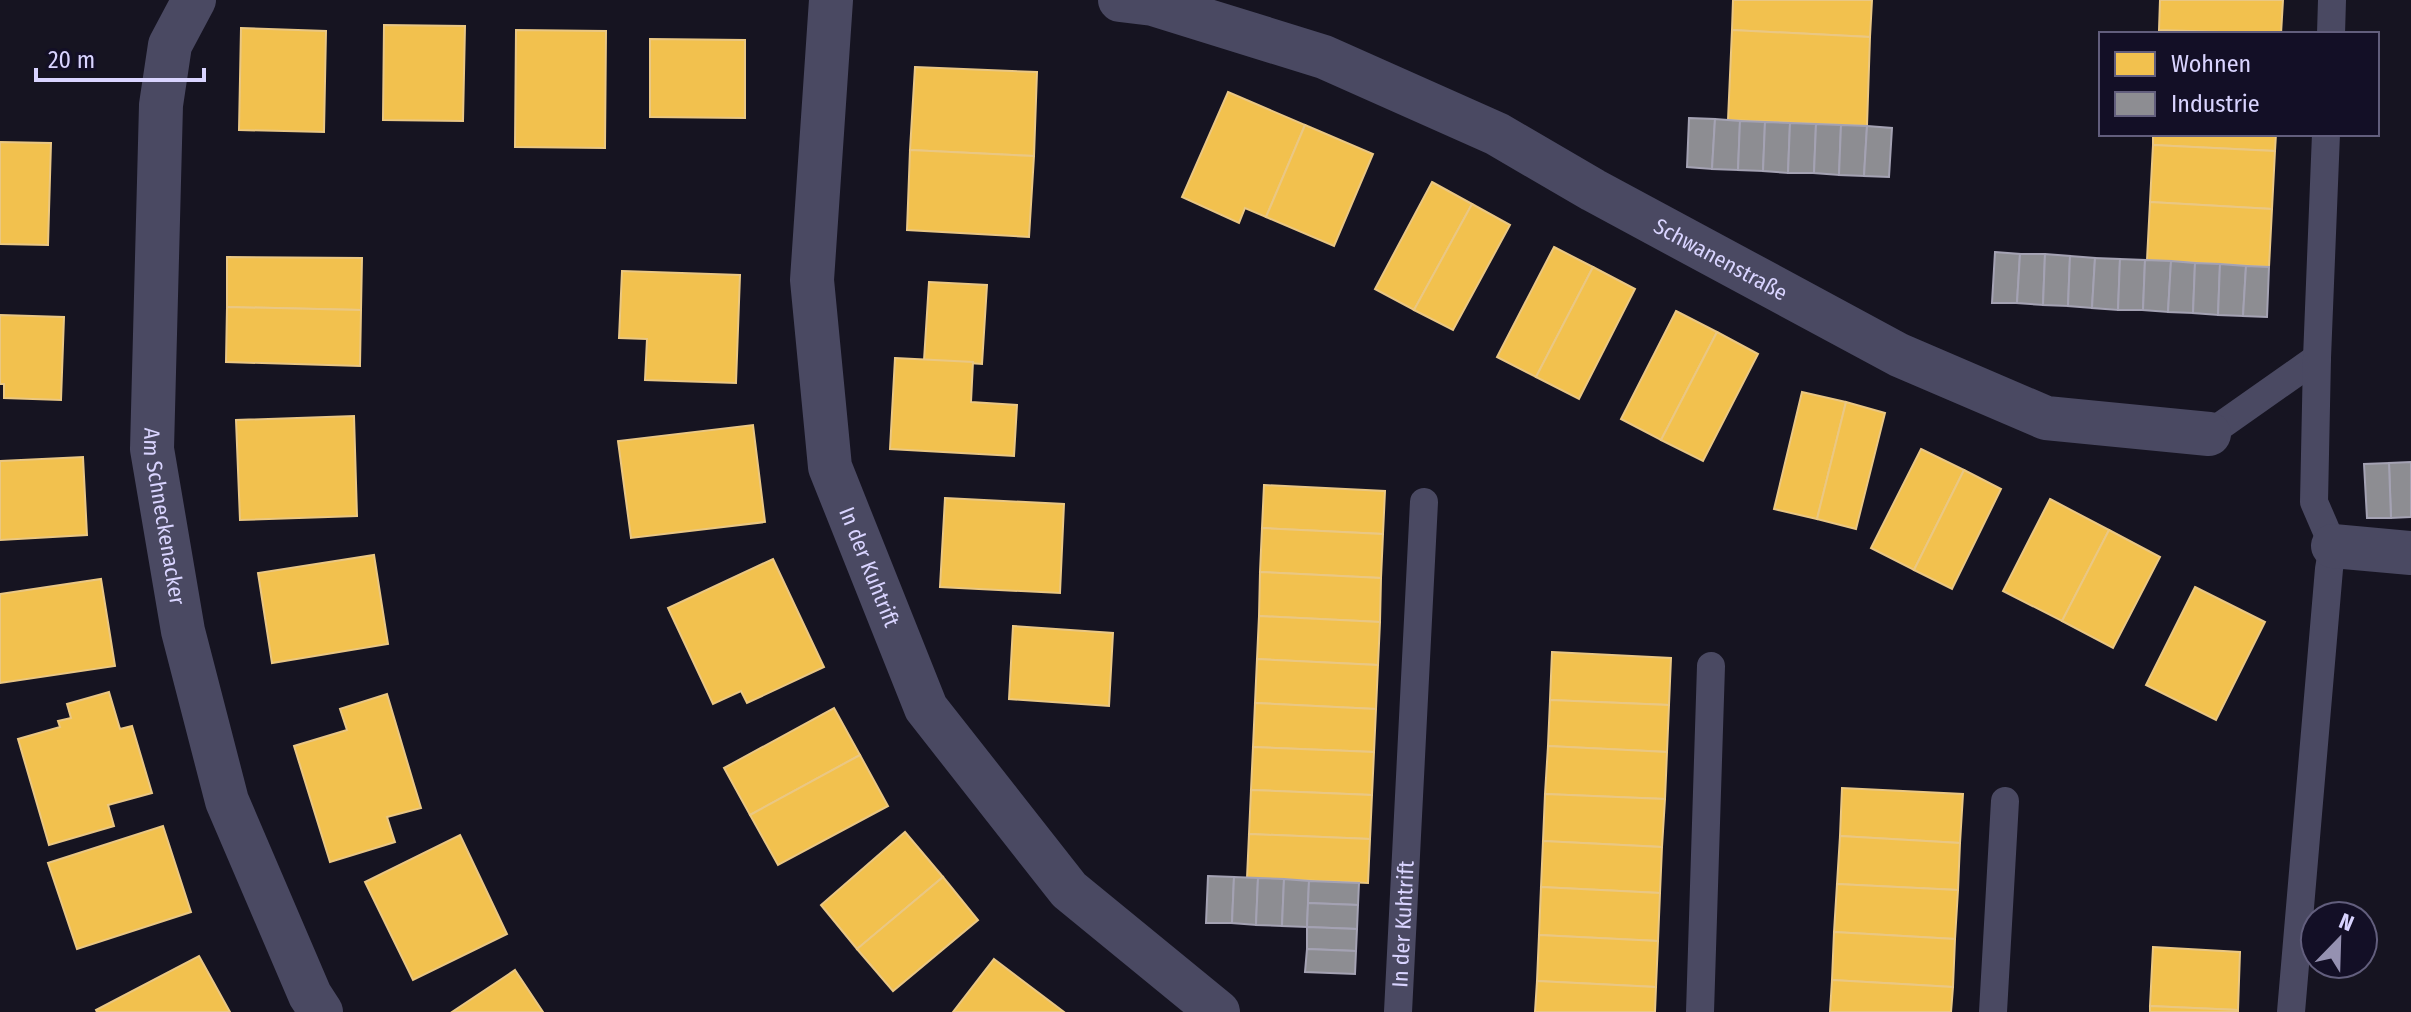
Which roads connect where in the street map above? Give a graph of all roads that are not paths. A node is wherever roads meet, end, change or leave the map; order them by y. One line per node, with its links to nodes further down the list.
1 (194, 0): 15 (street, Am Schneckenacker)
2 (831, 0): 16 (street, In der Kuhtrift)
3 (1120, 0): 8 (street, Schwanenstraße)
4 (2332, 0): 5 (lane)
5 (2331, 32)
6 (2326, 136): 7 (lane)
7 (2317, 358): 8 (lane, Schwanenstraße); 10 (lane)
8 (2209, 434)
9 (1424, 502): 17 (lane, In der Kuhtrift)
10 (2333, 546): 11 (street); 14 (lane)
11 (2411, 553)
12 (1711, 666): 18 (lane)
13 (2005, 801): 19 (lane)
14 (2291, 1006)
15 (321, 1012)
16 (1218, 1012)
17 (1398, 1012)
18 (1700, 1012)
19 (1993, 1012)

